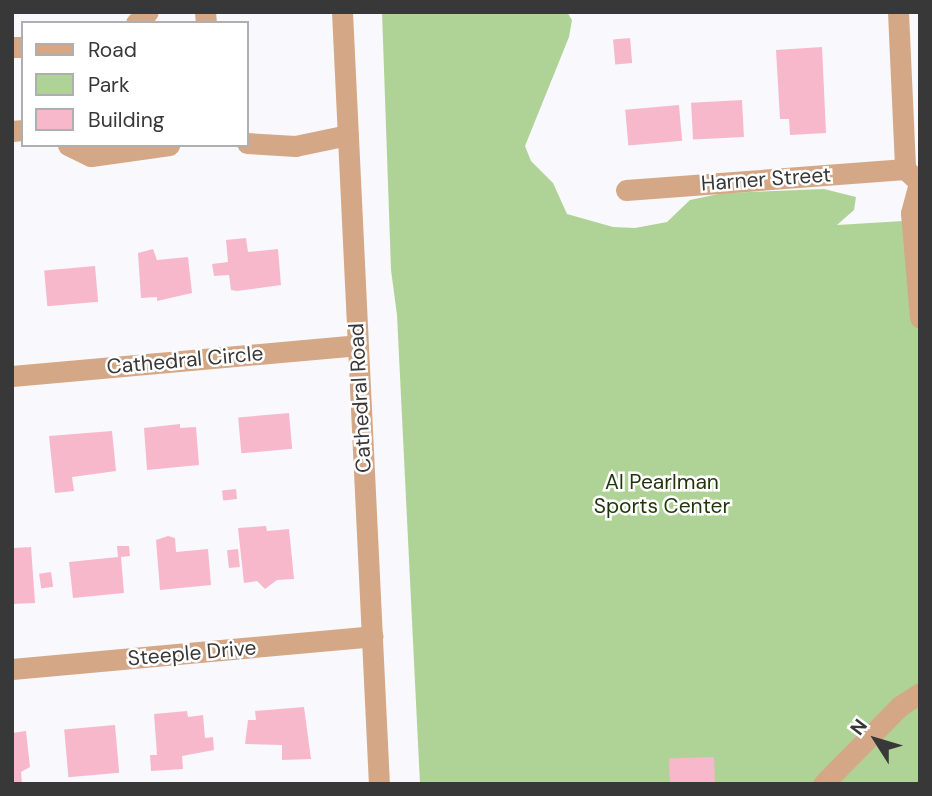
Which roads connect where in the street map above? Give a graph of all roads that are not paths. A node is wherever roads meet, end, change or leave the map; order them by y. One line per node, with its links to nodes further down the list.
1 (342, 12): 3 (street, Cathedral Road)
2 (898, 12): 7 (street)
3 (348, 135): 4 (street); 10 (street, Cathedral Road)
4 (248, 143)
5 (72, 147): 6 (street)
6 (155, 147)
7 (913, 178): 8 (street, Harner Street); 9 (street)
8 (626, 190)
9 (920, 318)
10 (358, 345): 11 (street, Cathedral Circle); 12 (street, Cathedral Road)
11 (12, 376)
12 (372, 636): 13 (street, Steeple Drive); 15 (street, Cathedral Road)
13 (12, 669)
14 (920, 693): 16 (street)
15 (379, 784)
16 (824, 784)

